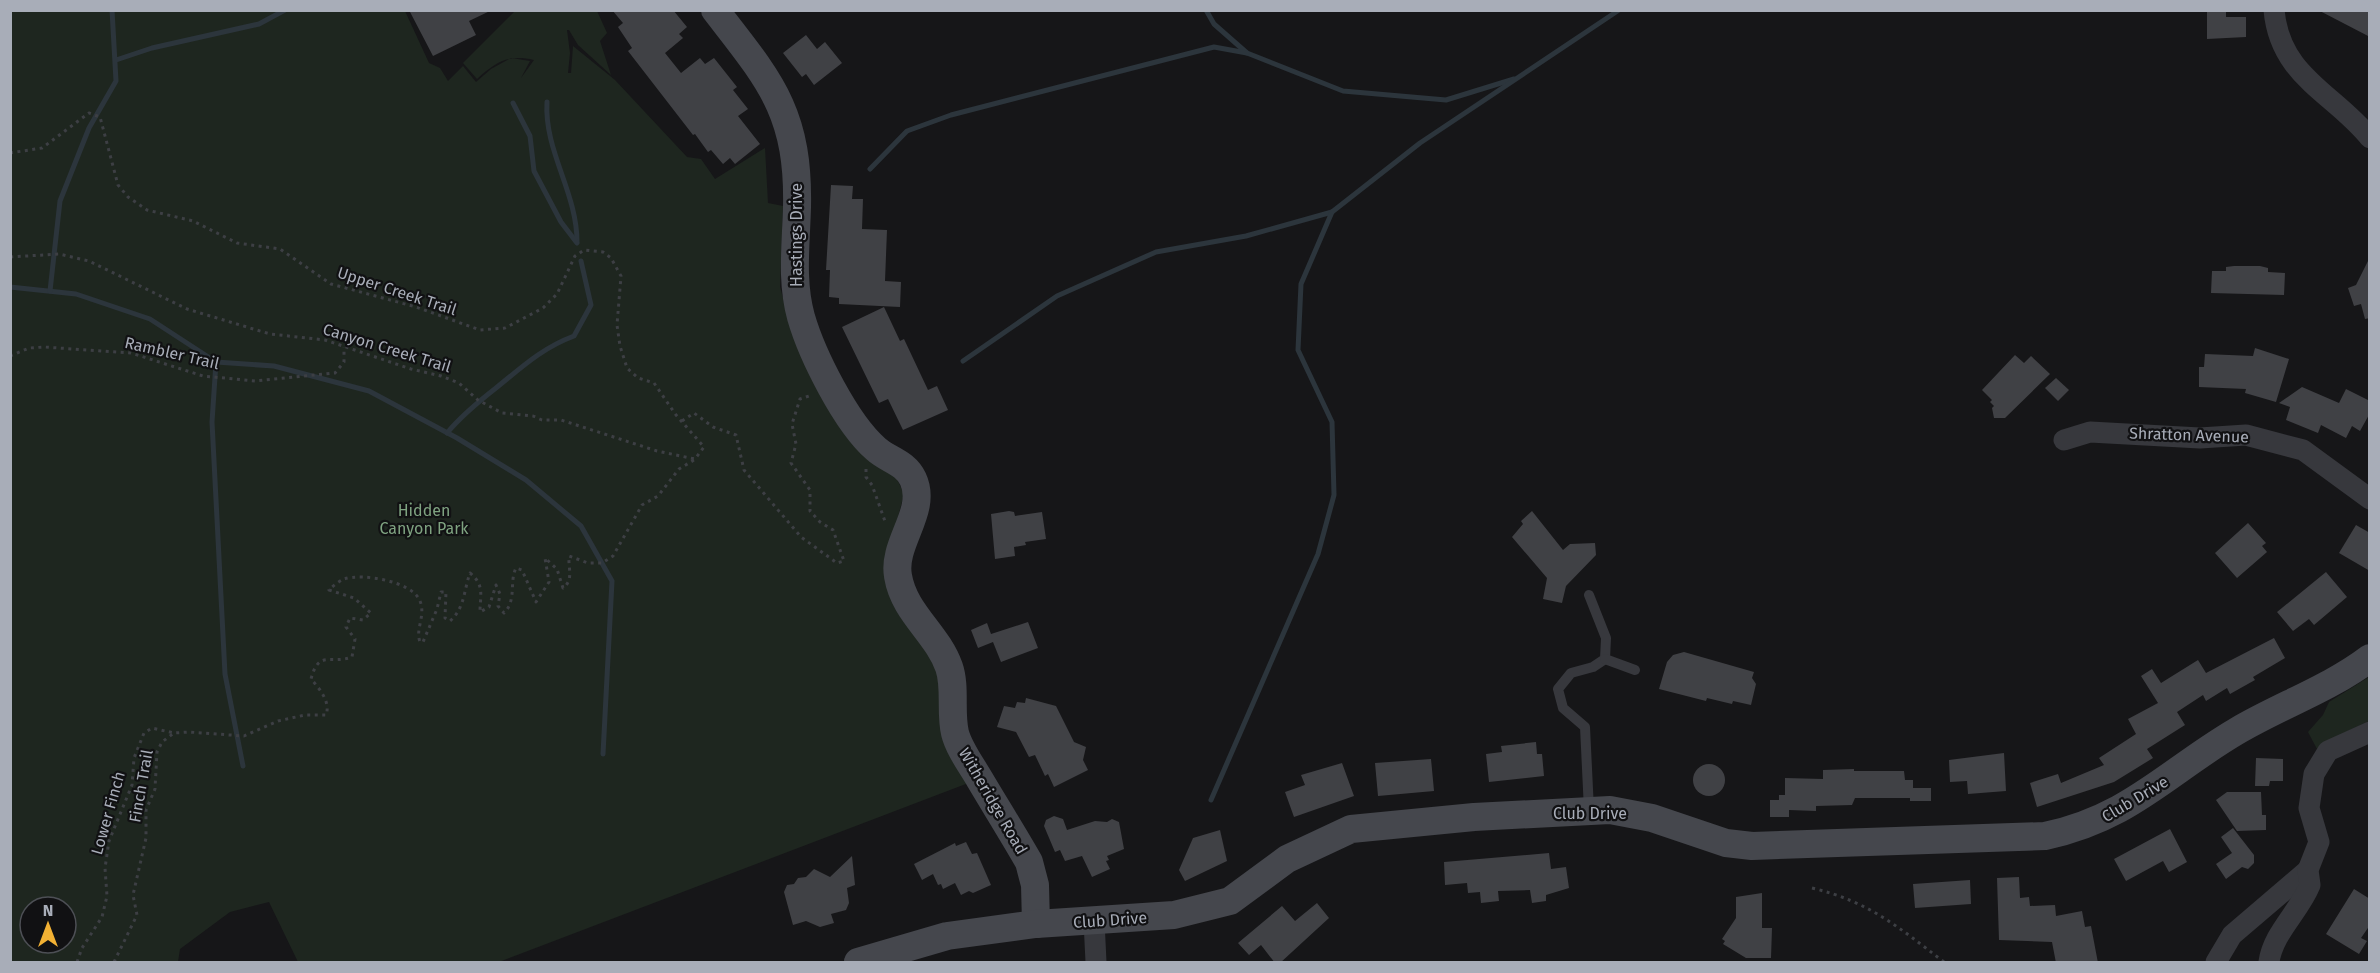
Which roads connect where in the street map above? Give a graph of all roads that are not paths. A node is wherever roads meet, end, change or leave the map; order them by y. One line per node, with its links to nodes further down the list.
1 (715, 10): 5 (street, Hastings Drive)
2 (2274, 10): 3 (street)
3 (2370, 138)
4 (2064, 440): 6 (street, Shratton Avenue)
5 (913, 479): 15 (street, Witheridge Road)
6 (2370, 499)
7 (1589, 595): 9 (lane)
8 (2370, 658): 12 (street, Club Drive)
9 (1605, 659): 10 (lane); 12 (lane)
10 (1635, 670)
11 (2370, 732): 13 (street)
12 (1589, 810): 14 (street, Club Drive)
13 (2308, 870): 18 (street); 19 (street)
14 (1094, 921): 15 (street, Club Drive); 17 (street)
15 (1036, 924): 16 (street, Club Drive)
16 (858, 963)
17 (1096, 963)
18 (2216, 963)
19 (2269, 963)

